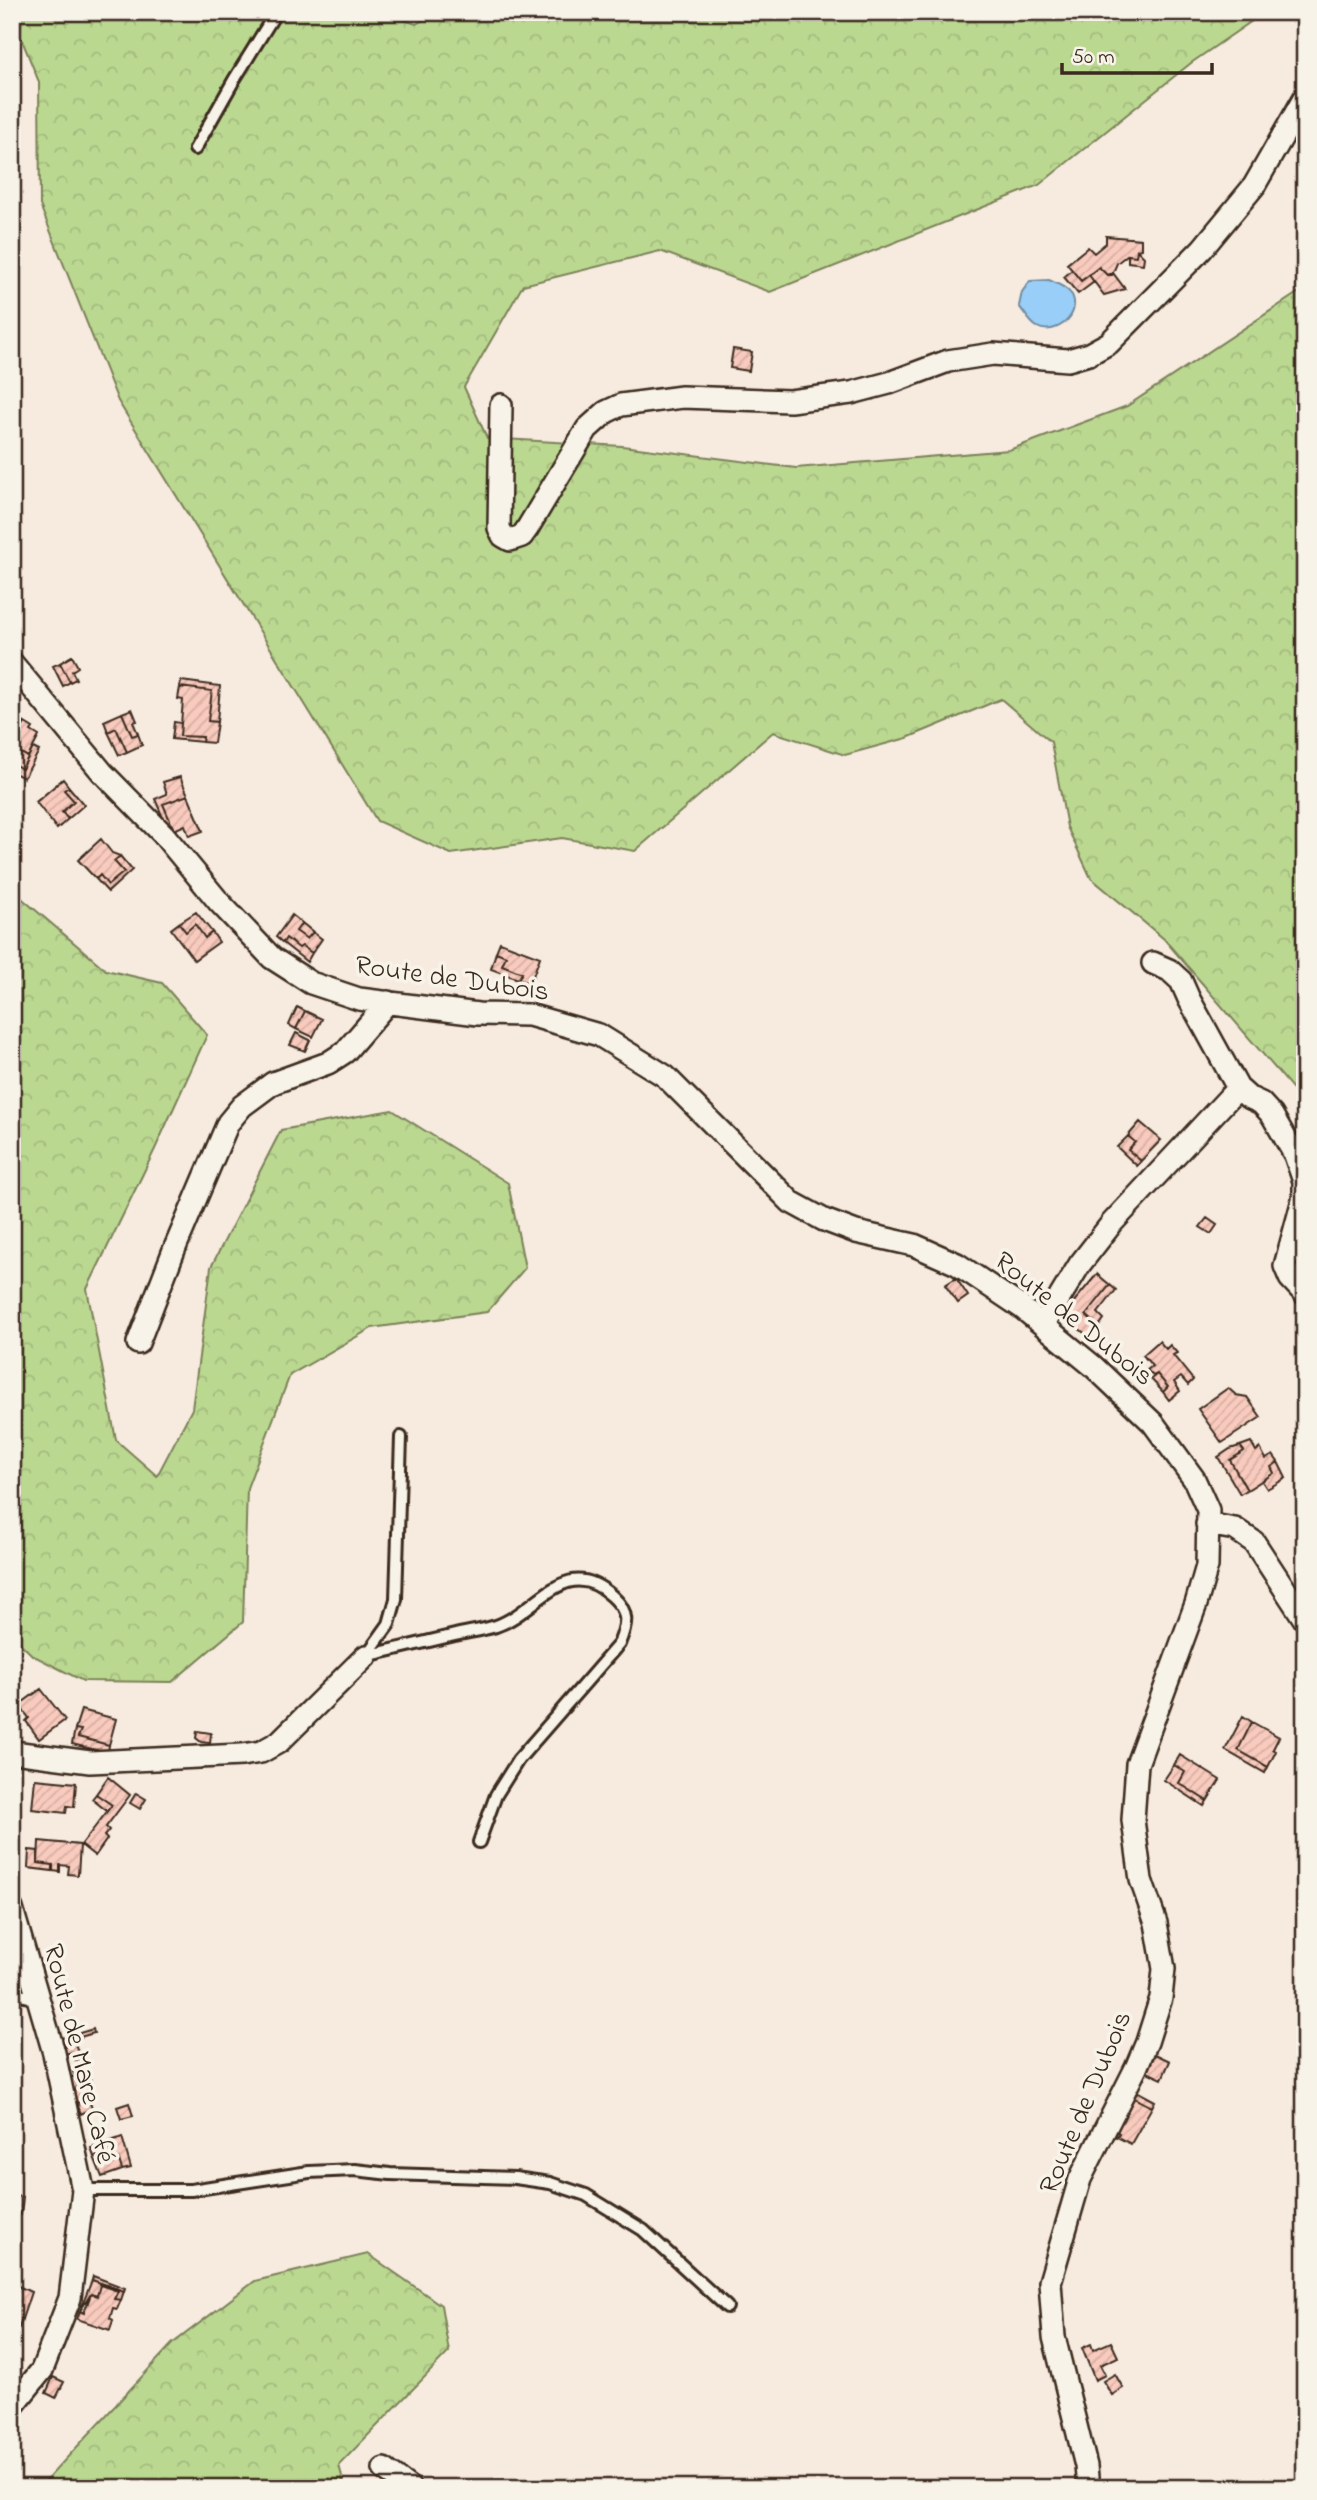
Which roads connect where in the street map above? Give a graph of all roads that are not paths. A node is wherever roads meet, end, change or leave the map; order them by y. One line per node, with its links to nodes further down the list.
1 (276, 12): 3 (lane)
2 (1305, 97): 4 (street)
3 (195, 149)
4 (501, 405)
5 (12, 663): 7 (street, Route de Dubois)
6 (1153, 963): 8 (street)
7 (388, 1002): 10 (street, Route de Dubois); 11 (street)
8 (1238, 1088): 9 (street); 10 (street)
9 (1305, 1294)
10 (1043, 1325): 13 (street, Route de Dubois)
11 (138, 1343)
12 (401, 1437): 15 (lane)
13 (1208, 1524): 14 (street); 28 (street, Route de Dubois)
14 (1305, 1620)
15 (366, 1656): 17 (street); 19 (lane)
16 (12, 1746): 17 (street)
17 (13, 1752): 18 (street)
18 (12, 1768)
19 (479, 1842)
20 (12, 1909): 22 (street, Route de Mare Café)
21 (12, 1993): 22 (lane)
22 (37, 1999): 23 (street, Route de Mare Café)
23 (83, 2190): 24 (lane); 25 (street, Route de Mare Café)
24 (727, 2307)
25 (12, 2407)
26 (384, 2469): 27 (street)
27 (410, 2488)
28 (1088, 2488)

